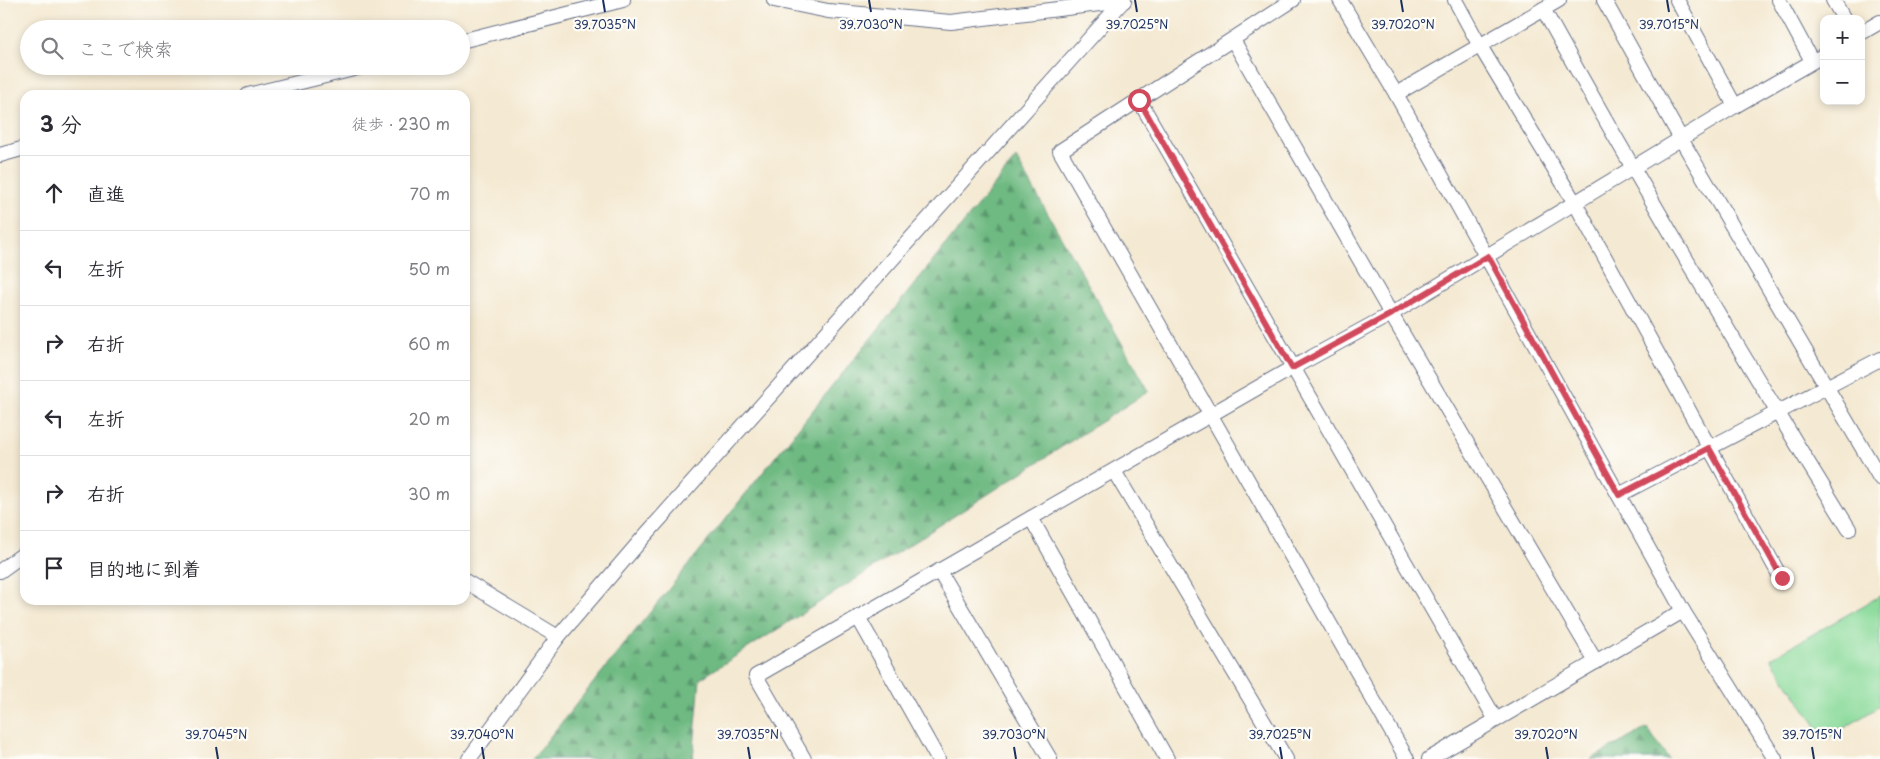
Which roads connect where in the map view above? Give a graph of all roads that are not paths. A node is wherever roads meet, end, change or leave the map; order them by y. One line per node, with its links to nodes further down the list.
1 (623, 0): 16 (lane)
2 (774, 0): 3 (lane)
3 (1124, 0): 50 (lane)
4 (1293, 0): 17 (lane)
5 (1340, 0): 22 (lane)
6 (1455, 0): 18 (lane)
7 (1559, 0): 12 (lane)
8 (1604, 0): 25 (lane)
9 (1677, 0): 24 (lane)
10 (1779, 0): 19 (lane)
11 (1833, 0): 13 (lane)
12 (1543, 9): 18 (lane); 28 (lane)
13 (1842, 15)
14 (1880, 22): 15 (lane)
15 (1865, 31)
16 (470, 39)
17 (1233, 40): 23 (lane); 31 (lane)
18 (1480, 46): 22 (lane); 29 (lane)
19 (1818, 58): 24 (lane)
20 (329, 75): 21 (lane)
21 (268, 90)
22 (1396, 94): 30 (lane)
23 (1139, 100): 33 (lane); 36 (lane)
24 (1734, 106): 25 (lane)
25 (1681, 139): 28 (lane); 34 (lane)
26 (20, 149): 27 (lane)
27 (0, 154)
28 (1632, 168): 29 (lane); 35 (lane)
29 (1575, 203): 30 (lane); 37 (lane)
30 (1488, 256): 31 (lane); 40 (lane)
31 (1391, 314): 33 (lane); 51 (lane)
32 (1880, 359): 34 (lane)
33 (1292, 368): 36 (lane); 52 (lane)
34 (1827, 386): 35 (lane); 39 (lane)
35 (1777, 413): 37 (lane); 42 (lane)
36 (1210, 415): 38 (lane); 59 (lane)
37 (1709, 448): 40 (lane); 46 (lane)
38 (1114, 470): 41 (lane); 58 (lane)
39 (1880, 478)
40 (1619, 495): 48 (lane)
41 (1031, 518): 44 (lane); 57 (lane)
42 (1849, 529)
43 (20, 557): 45 (lane)
44 (939, 571): 49 (lane); 56 (lane)
45 (0, 572)
46 (1782, 578)
47 (470, 584): 50 (lane)
48 (1683, 612): 51 (lane); 61 (lane)
49 (858, 617): 54 (lane); 55 (lane)
50 (558, 636): 53 (lane)
51 (1596, 662): 52 (lane)
52 (1496, 720): 60 (lane)
53 (469, 759)
54 (804, 759)
55 (938, 759)
56 (1050, 759)
57 (1167, 759)
58 (1286, 759)
59 (1407, 759)
60 (1429, 759)
61 (1775, 759)

